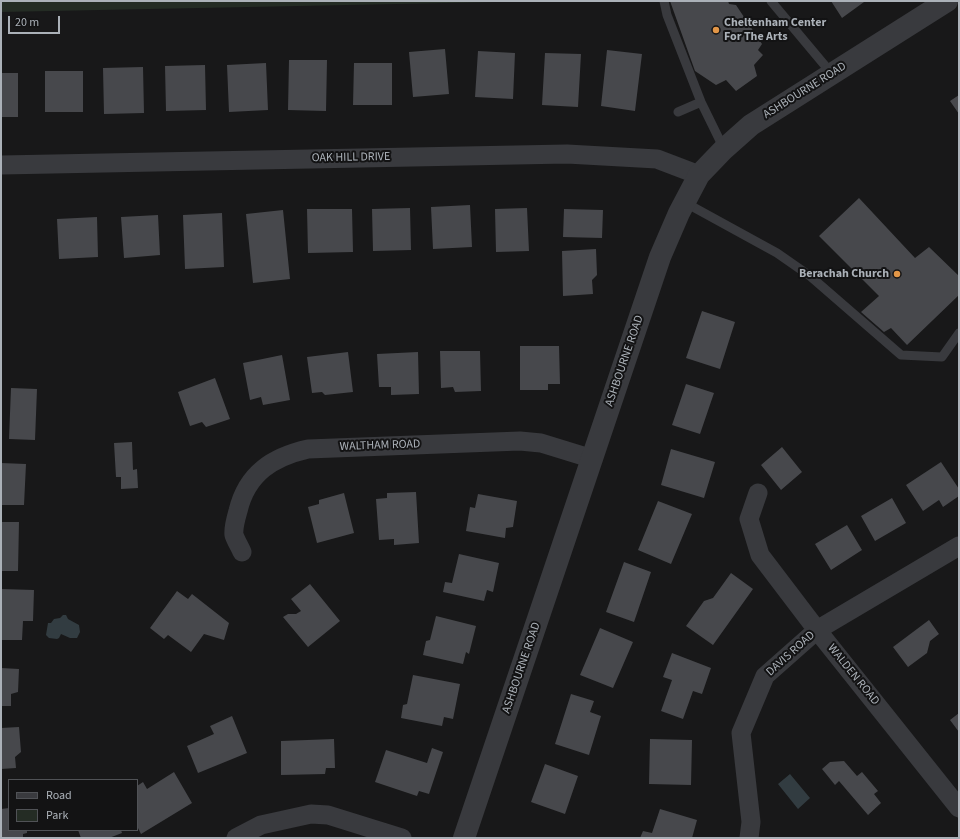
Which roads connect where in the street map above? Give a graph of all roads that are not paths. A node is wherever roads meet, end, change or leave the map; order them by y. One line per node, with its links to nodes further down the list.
1 (664, 1): 5 (lane)
2 (771, 1): 4 (lane)
3 (947, 1): 4 (street, ASHBOURNE ROAD)
4 (832, 74): 7 (street, ASHBOURNE ROAD)
5 (701, 102): 6 (lane); 7 (lane)
6 (678, 112)
7 (724, 149): 9 (street, ASHBOURNE ROAD)
8 (1, 165): 9 (street, OAK HILL DRIVE)
9 (699, 175): 10 (street, ASHBOURNE ROAD)
10 (684, 202): 11 (lane); 12 (street, ASHBOURNE ROAD)
11 (959, 333)
12 (592, 459): 15 (street, WALTHAM ROAD); 20 (street, ASHBOURNE ROAD)
13 (758, 493): 16 (street, WALDEN ROAD)
14 (959, 546): 16 (street, DAVIS ROAD)
15 (242, 552)
16 (817, 630): 17 (street, WALDEN ROAD); 21 (street, DAVIS ROAD)
17 (959, 808)
18 (236, 838): 19 (street)
19 (402, 838)
20 (464, 838)
21 (749, 838)

